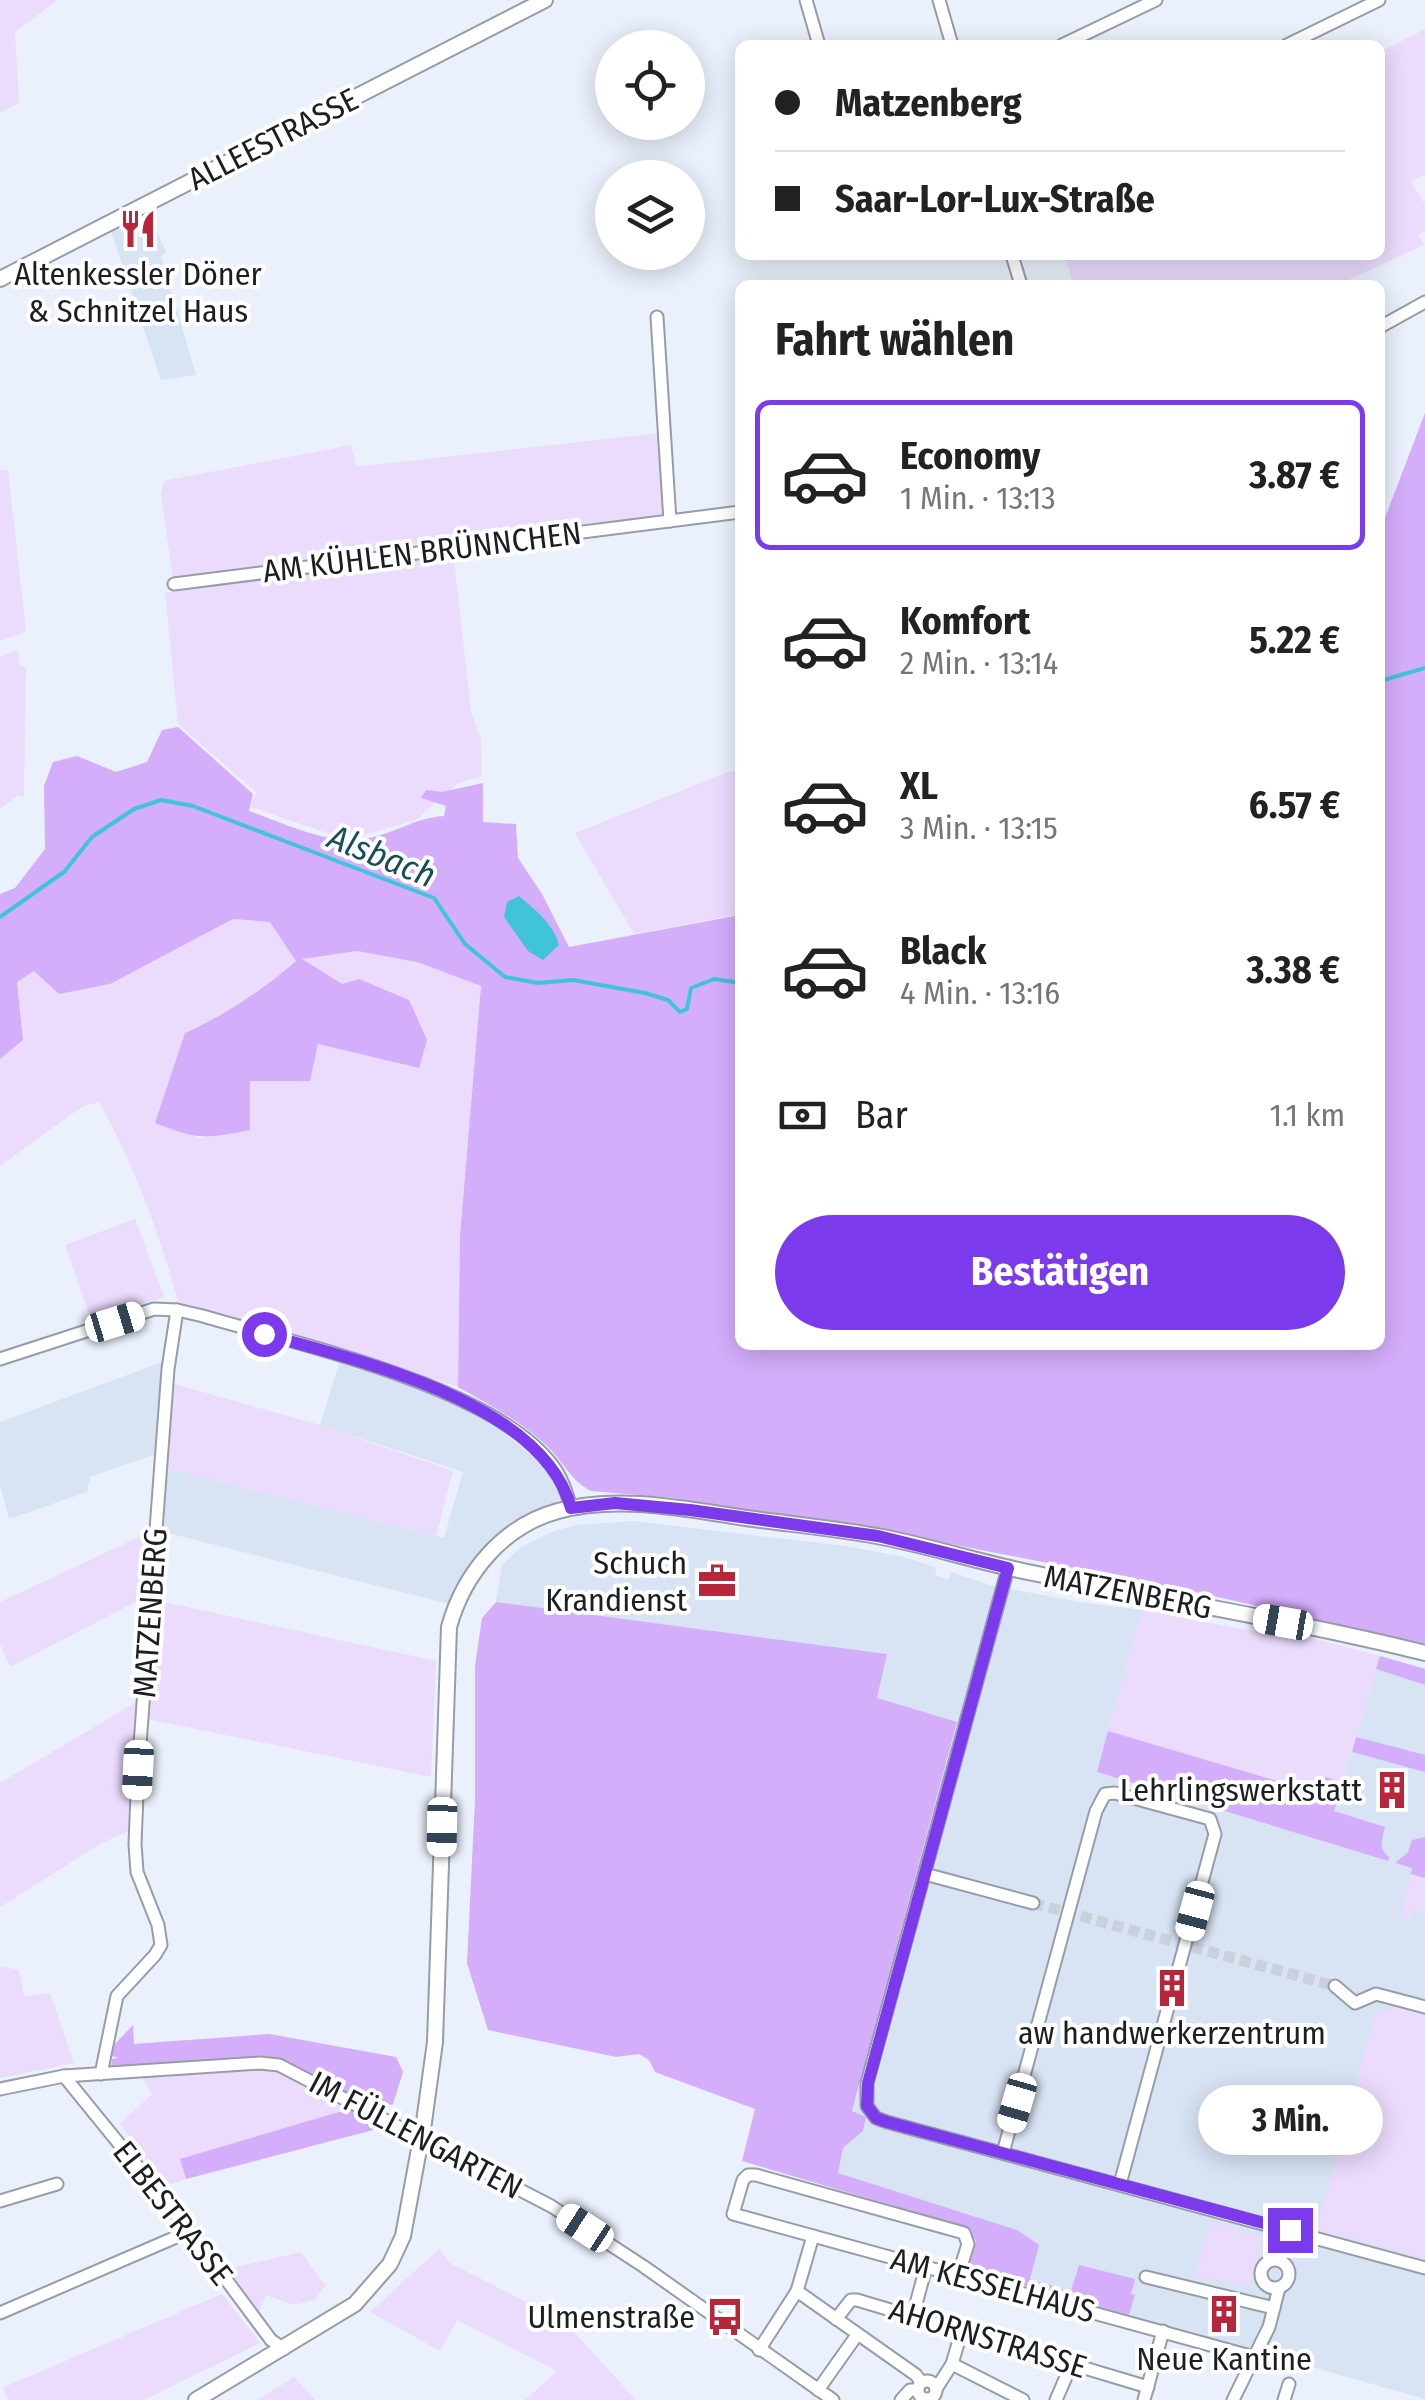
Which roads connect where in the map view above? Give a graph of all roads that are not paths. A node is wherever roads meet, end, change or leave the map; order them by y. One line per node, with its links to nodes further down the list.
1 (545, 0): 10 (street, ALLEESTRASSE)
2 (806, 0): 6 (street)
3 (938, 0): 7 (street)
4 (1156, 0): 8 (street)
5 (1379, 0): 9 (street)
6 (818, 40)
7 (950, 40)
8 (1072, 40)
9 (1297, 40)
10 (0, 278)
11 (1425, 302): 13 (street)
12 (657, 317): 15 (street)
13 (1385, 325)
14 (735, 513): 15 (street, AM KÜHLEN BRÜNNCHEN)
15 (670, 521): 16 (street, AM KÜHLEN BRÜNNCHEN)
16 (174, 584)
17 (177, 1310): 18 (street); 19 (street); 26 (street, MATZENBERG)
18 (0, 1359)
19 (571, 1508): 20 (street, MATZENBERG); 29 (street, MATZENBERG)
20 (1008, 1568): 21 (street, MATZENBERG); 22 (street)
21 (1425, 1653)
22 (925, 1874): 23 (street); 30 (street)
23 (1033, 1903)
24 (1335, 1986): 25 (street)
25 (1425, 2007)
26 (101, 2074): 27 (street, IM FÜLLENGARTEN); 29 (street, IM FÜLLENGARTEN)
27 (64, 2076): 28 (street, IM FÜLLENGARTEN); 34 (street, ELBESTRASSE)
28 (0, 2089)
29 (421, 2139): 49 (street, MATZENBERG); 50 (street, IM FÜLLENGARTEN)
30 (1003, 2153): 32 (street); 32 (street)
31 (58, 2184): 33 (street)
32 (1120, 2184): 37 (street)
33 (0, 2201)
34 (190, 2231): 43 (street); 49 (street, ELBESTRASSE)
35 (813, 2236): 36 (street, AM KESSELHAUS); 38 (street, AM KESSELHAUS); 41 (street)
36 (926, 2267): 38 (street, AM KESSELHAUS); 44 (street)
37 (1425, 2268)
38 (958, 2276): 47 (street, AM KESSELHAUS)
39 (1146, 2277): 42 (street)
40 (1279, 2288): 42 (street)
41 (798, 2292): 45 (street); 50 (street)
42 (1274, 2308): 51 (street)
43 (0, 2313)
44 (913, 2315): 45 (street, AHORNSTRASSE); 46 (street, AHORNSTRASSE)
45 (836, 2319): 48 (street)
46 (962, 2330): 52 (street, AHORNSTRASSE); 53 (street)
47 (1163, 2331): 51 (street, AM KESSELHAUS); 57 (street)
48 (858, 2334): 55 (street); 56 (street)
49 (284, 2350): 59 (street, MATZENBERG)
50 (759, 2350): 56 (street, IM FÜLLENGARTEN)
51 (1254, 2357): 64 (street)
52 (1072, 2363): 57 (street, AHORNSTRASSE); 63 (street)
53 (952, 2364): 58 (street); 62 (street)
54 (1289, 2384): 65 (street)
55 (919, 2386): 58 (street); 61 (street)
56 (818, 2390): 60 (street, IM FÜLLENGARTEN)
57 (1146, 2394)
58 (933, 2396)
59 (196, 2400)
60 (832, 2400)
61 (901, 2400)
62 (1023, 2400)
63 (1056, 2400)
64 (1233, 2400)
65 (1284, 2400)

